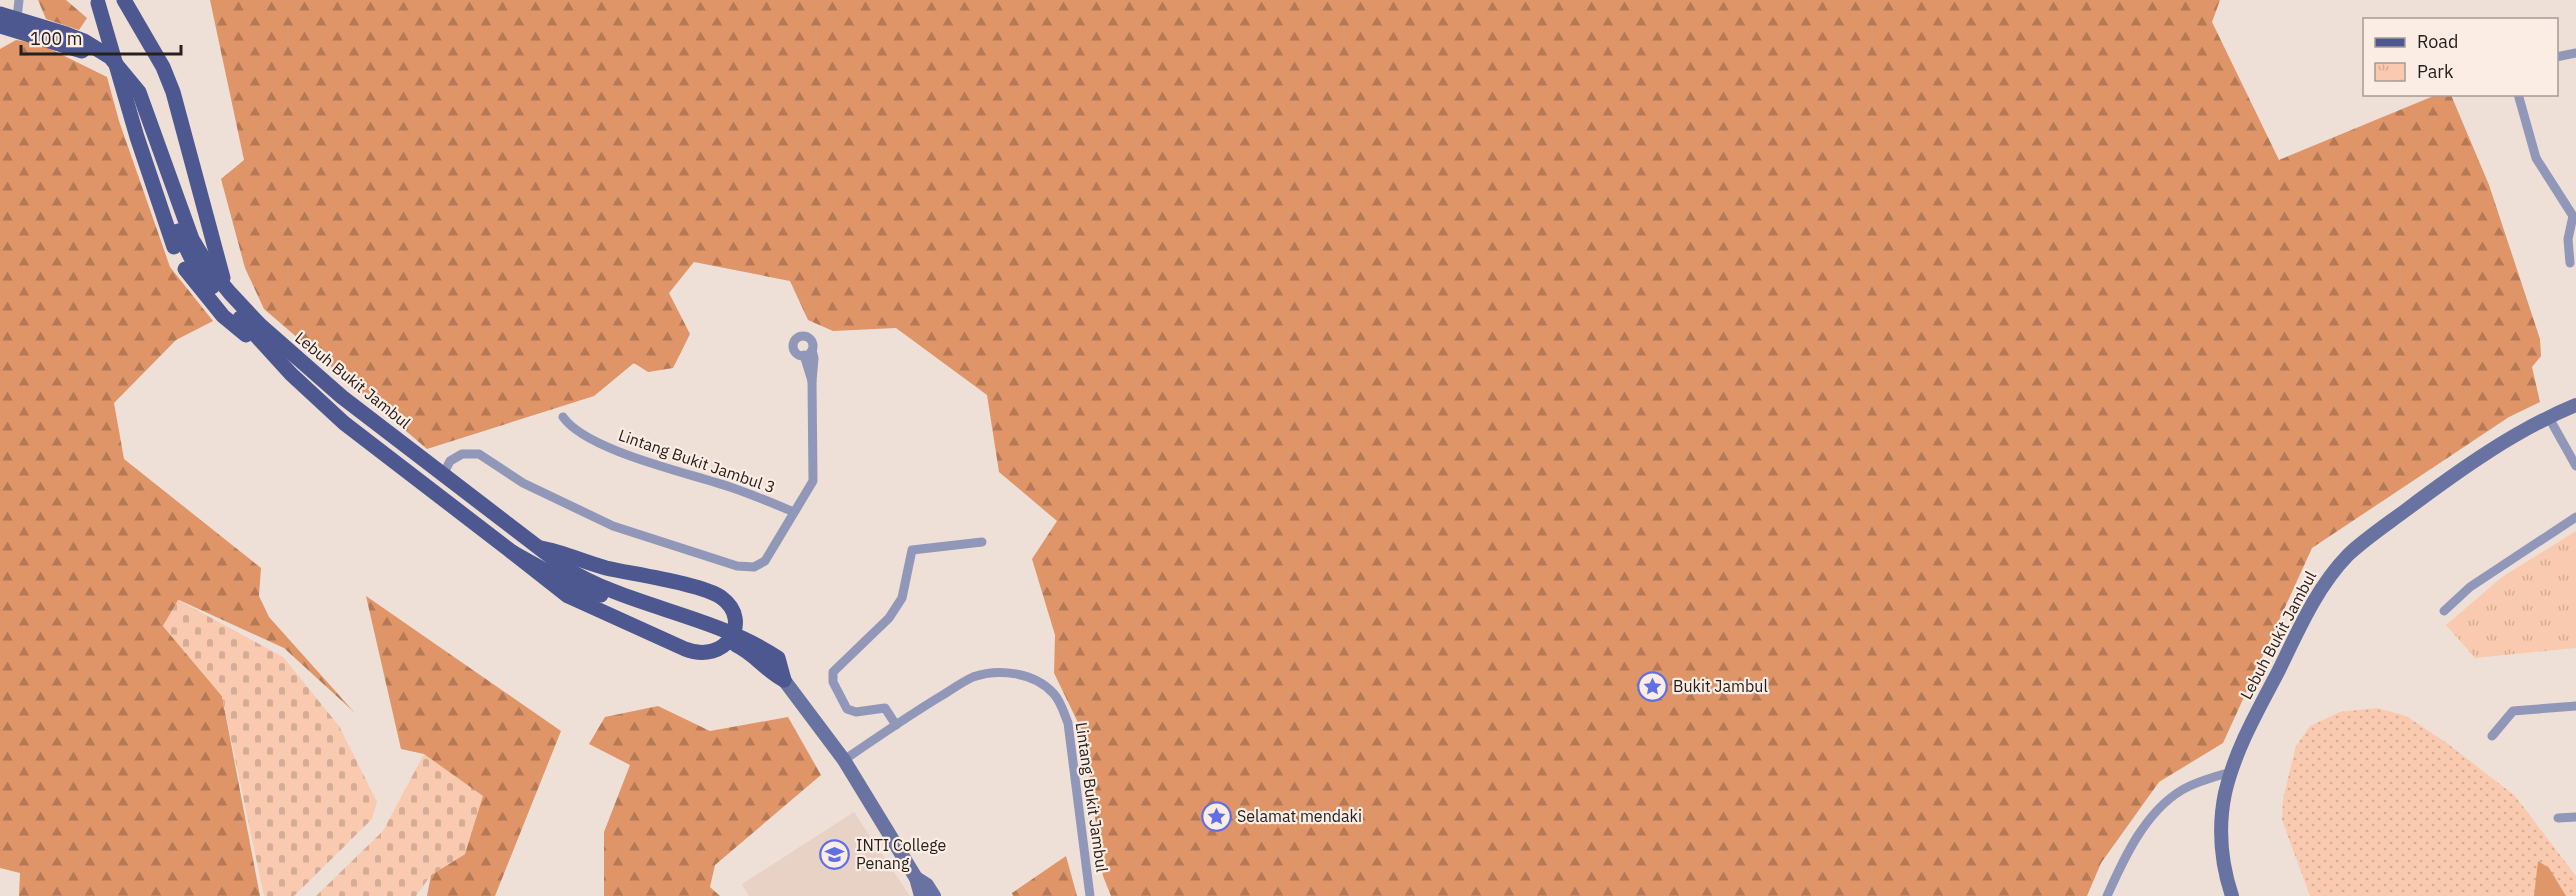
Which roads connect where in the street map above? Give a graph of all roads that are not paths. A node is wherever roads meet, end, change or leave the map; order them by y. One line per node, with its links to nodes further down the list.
1 (19, 0): 5 (street)
2 (124, 0): 12 (main road)
3 (97, 1): 14 (main road, bridge)
4 (0, 14): 5 (main road, Lebuh Bukit Jambul)
5 (17, 18): 12 (main road, Lebuh Bukit Jambul)
6 (0, 26): 14 (main road, Lebuh Bukit Jambul)
7 (2576, 53): 8 (street)
8 (2558, 57)
9 (2519, 96): 10 (street)
10 (2575, 216): 11 (street)
11 (2570, 262)
12 (230, 293): 19 (main road, Lebuh Bukit Jambul)
13 (808, 352): 20 (street)
14 (291, 374): 24 (main road, Lebuh Bukit Jambul)
15 (2576, 405): 16 (main road, Lebuh Bukit Jambul)
16 (2548, 416): 18 (street); 31 (main road, Lebuh Bukit Jambul)
17 (563, 417): 20 (street, Lintang Bukit Jambul 3)
18 (2576, 466)
19 (443, 475): 20 (street); 23 (main road, Lebuh Bukit Jambul)
20 (794, 512)
21 (2576, 518): 25 (street)
22 (982, 542): 28 (street)
23 (540, 548): 24 (main road, bridge); 26 (main road, Lebuh Bukit Jambul)
24 (512, 552): 26 (main road, Lebuh Bukit Jambul)
25 (2444, 611)
26 (784, 680): 30 (main road, Lebuh Bukit Jambul)
27 (2576, 706): 29 (street)
28 (896, 725): 30 (street, Lintang Bukit Jambul); 37 (street, Lintang Bukit Jambul)
29 (2492, 736)
30 (844, 760): 34 (main road, Lebuh Bukit Jambul)
31 (2231, 772): 38 (street); 39 (main road, Lebuh Bukit Jambul)
32 (2576, 817): 33 (street)
33 (2558, 818)
34 (916, 878): 35 (main road, Lebuh Bukit Jambul); 36 (main road, Lebuh Bukit Jambul)
35 (921, 896)
36 (934, 896)
37 (1090, 896)
38 (2107, 896)
39 (2232, 896)

